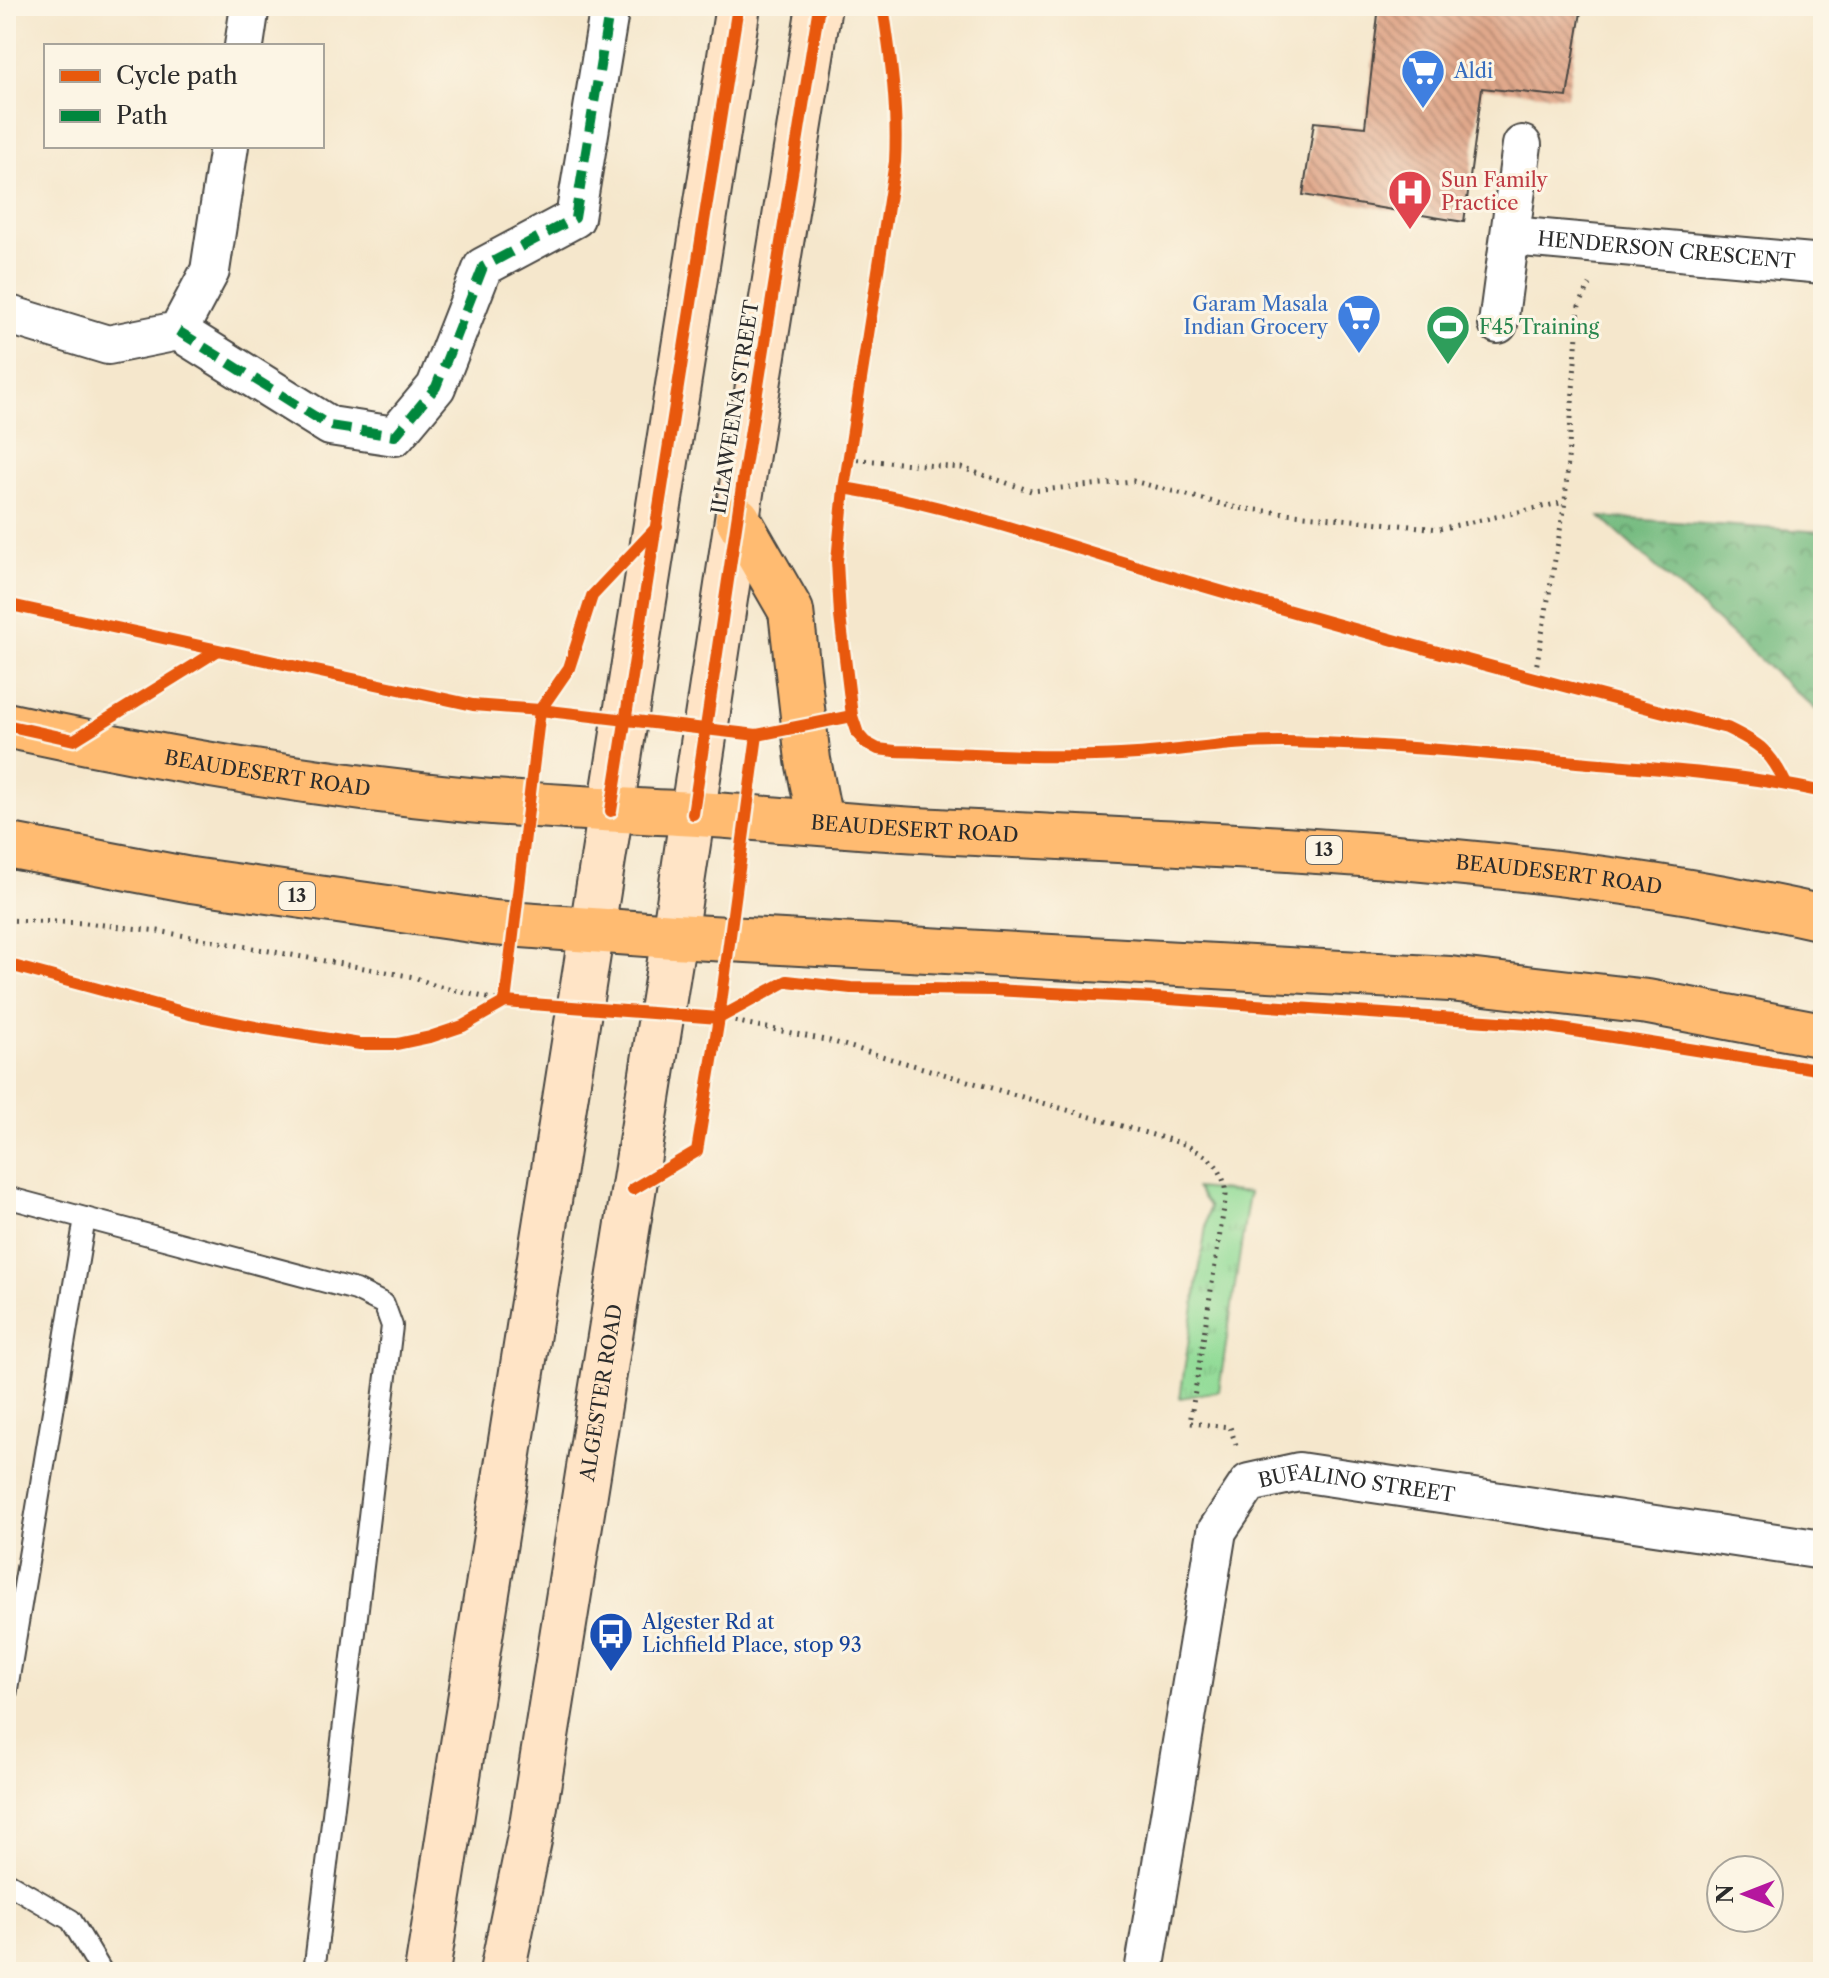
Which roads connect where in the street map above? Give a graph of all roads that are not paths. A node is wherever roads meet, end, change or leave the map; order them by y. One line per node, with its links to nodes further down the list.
1 (250, 6): 5 (street)
2 (610, 6): 12 (street)
3 (738, 6): 15 (main road)
4 (819, 6): 13 (main road, ILLAWEENA STREET)
5 (244, 44)
6 (1522, 145): 8 (street, HENDERSON CRESCENT)
7 (229, 148): 12 (street)
8 (1511, 236): 9 (street, HENDERSON CRESCENT); 11 (street, HENDERSON CRESCENT)
9 (1823, 264)
10 (6, 314): 12 (street)
11 (1498, 324)
12 (178, 331)
13 (738, 519): 16 (main road, ILLAWEENA STREET); 17 (highway)
14 (6, 725): 15 (highway, BEAUDESERT ROAD / 13)
15 (611, 811): 16 (highway, BEAUDESERT ROAD / 13); 20 (main road)
16 (693, 814): 17 (highway, BEAUDESERT ROAD / 13); 21 (main road, ALGESTER ROAD)
17 (820, 821): 19 (highway, BEAUDESERT ROAD / 13)
18 (6, 845): 20 (highway, 13)
19 (1823, 918)
20 (590, 930): 21 (highway, 13); 30 (main road)
21 (674, 936): 22 (highway, 13); 31 (main road, ALGESTER ROAD)
22 (1823, 1035)
23 (6, 1197): 24 (lane)
24 (85, 1218): 26 (lane); 29 (lane)
25 (1823, 1550): 32 (street, BUFALINO STREET)
26 (6, 1695)
27 (6, 1882): 28 (lane)
28 (102, 1972)
29 (314, 1972)
30 (427, 1972)
31 (502, 1972)
32 (1144, 1972)

